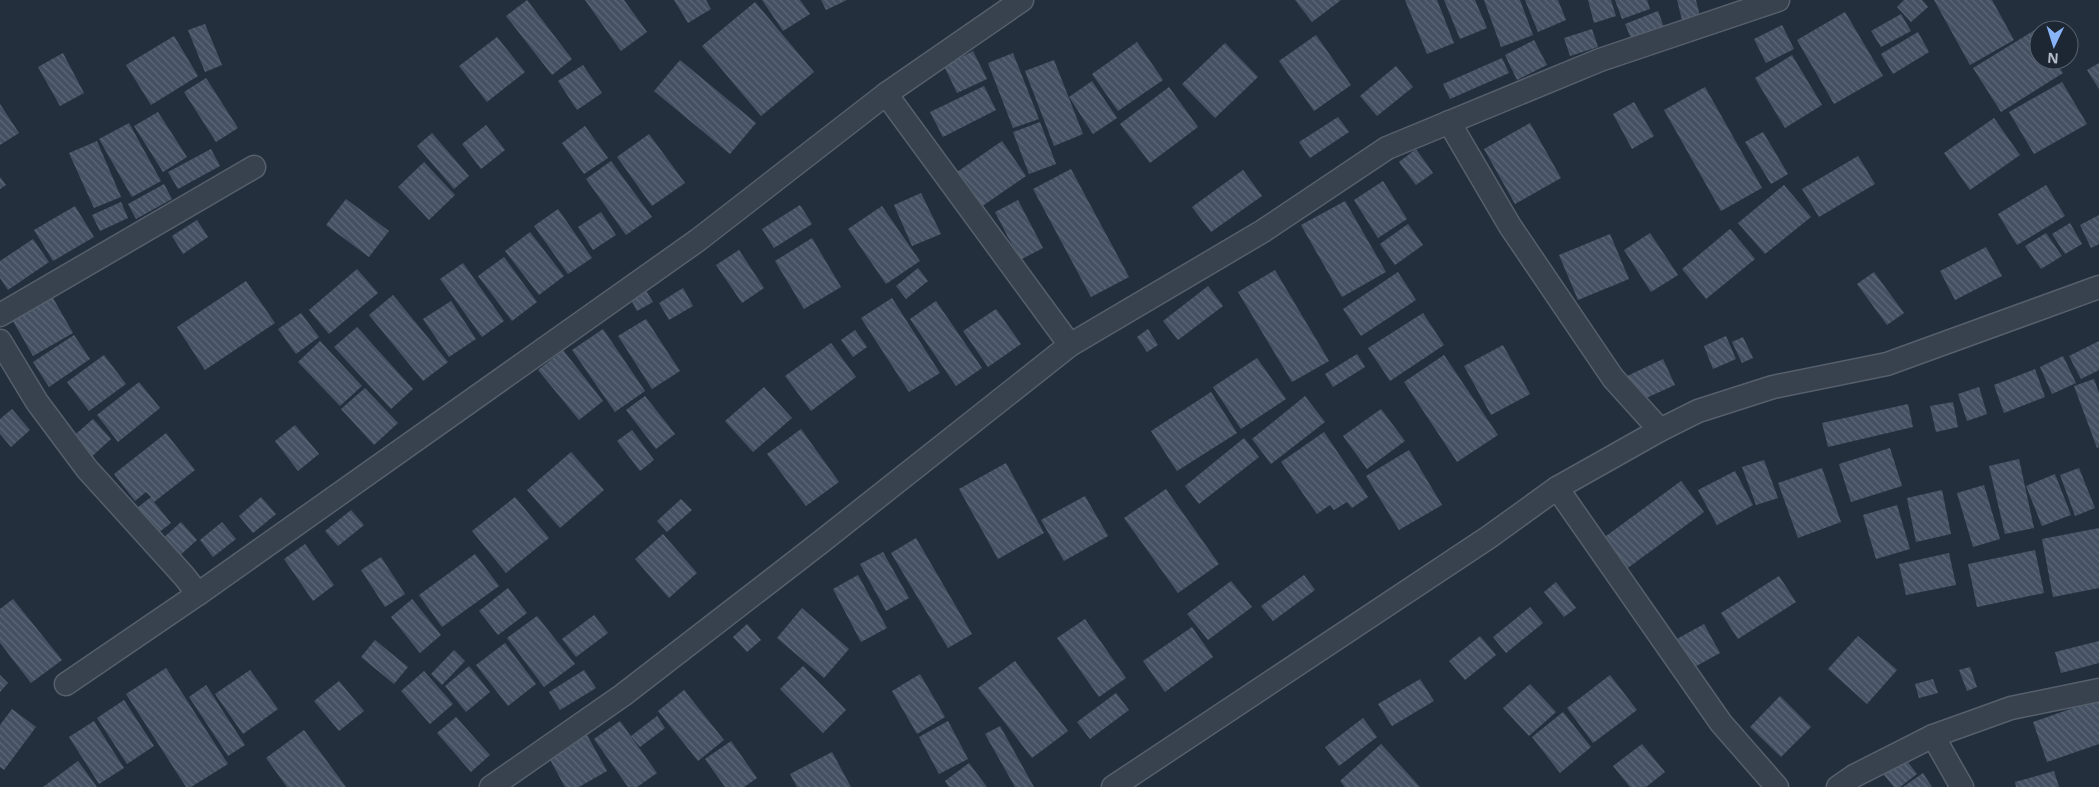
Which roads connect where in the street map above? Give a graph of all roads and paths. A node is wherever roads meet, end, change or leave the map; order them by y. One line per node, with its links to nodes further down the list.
1 (1022, 0): 3 (street)
2 (1778, 0): 4 (street)
3 (886, 94): 9 (street); 12 (street)
4 (1449, 122): 9 (street); 10 (street)
5 (254, 167): 7 (street)
6 (2099, 286): 10 (street)
7 (0, 315)
8 (0, 341): 12 (street)
9 (1070, 345): 16 (street)
10 (1660, 430): 11 (street)
11 (1557, 488): 17 (street); 18 (street)
12 (198, 594): 13 (street)
13 (66, 684)
14 (2099, 690): 15 (street)
15 (1933, 736): 19 (street); 20 (street)
16 (491, 787)
17 (1113, 787)
18 (1777, 787)
19 (1838, 787)
20 (1962, 787)

